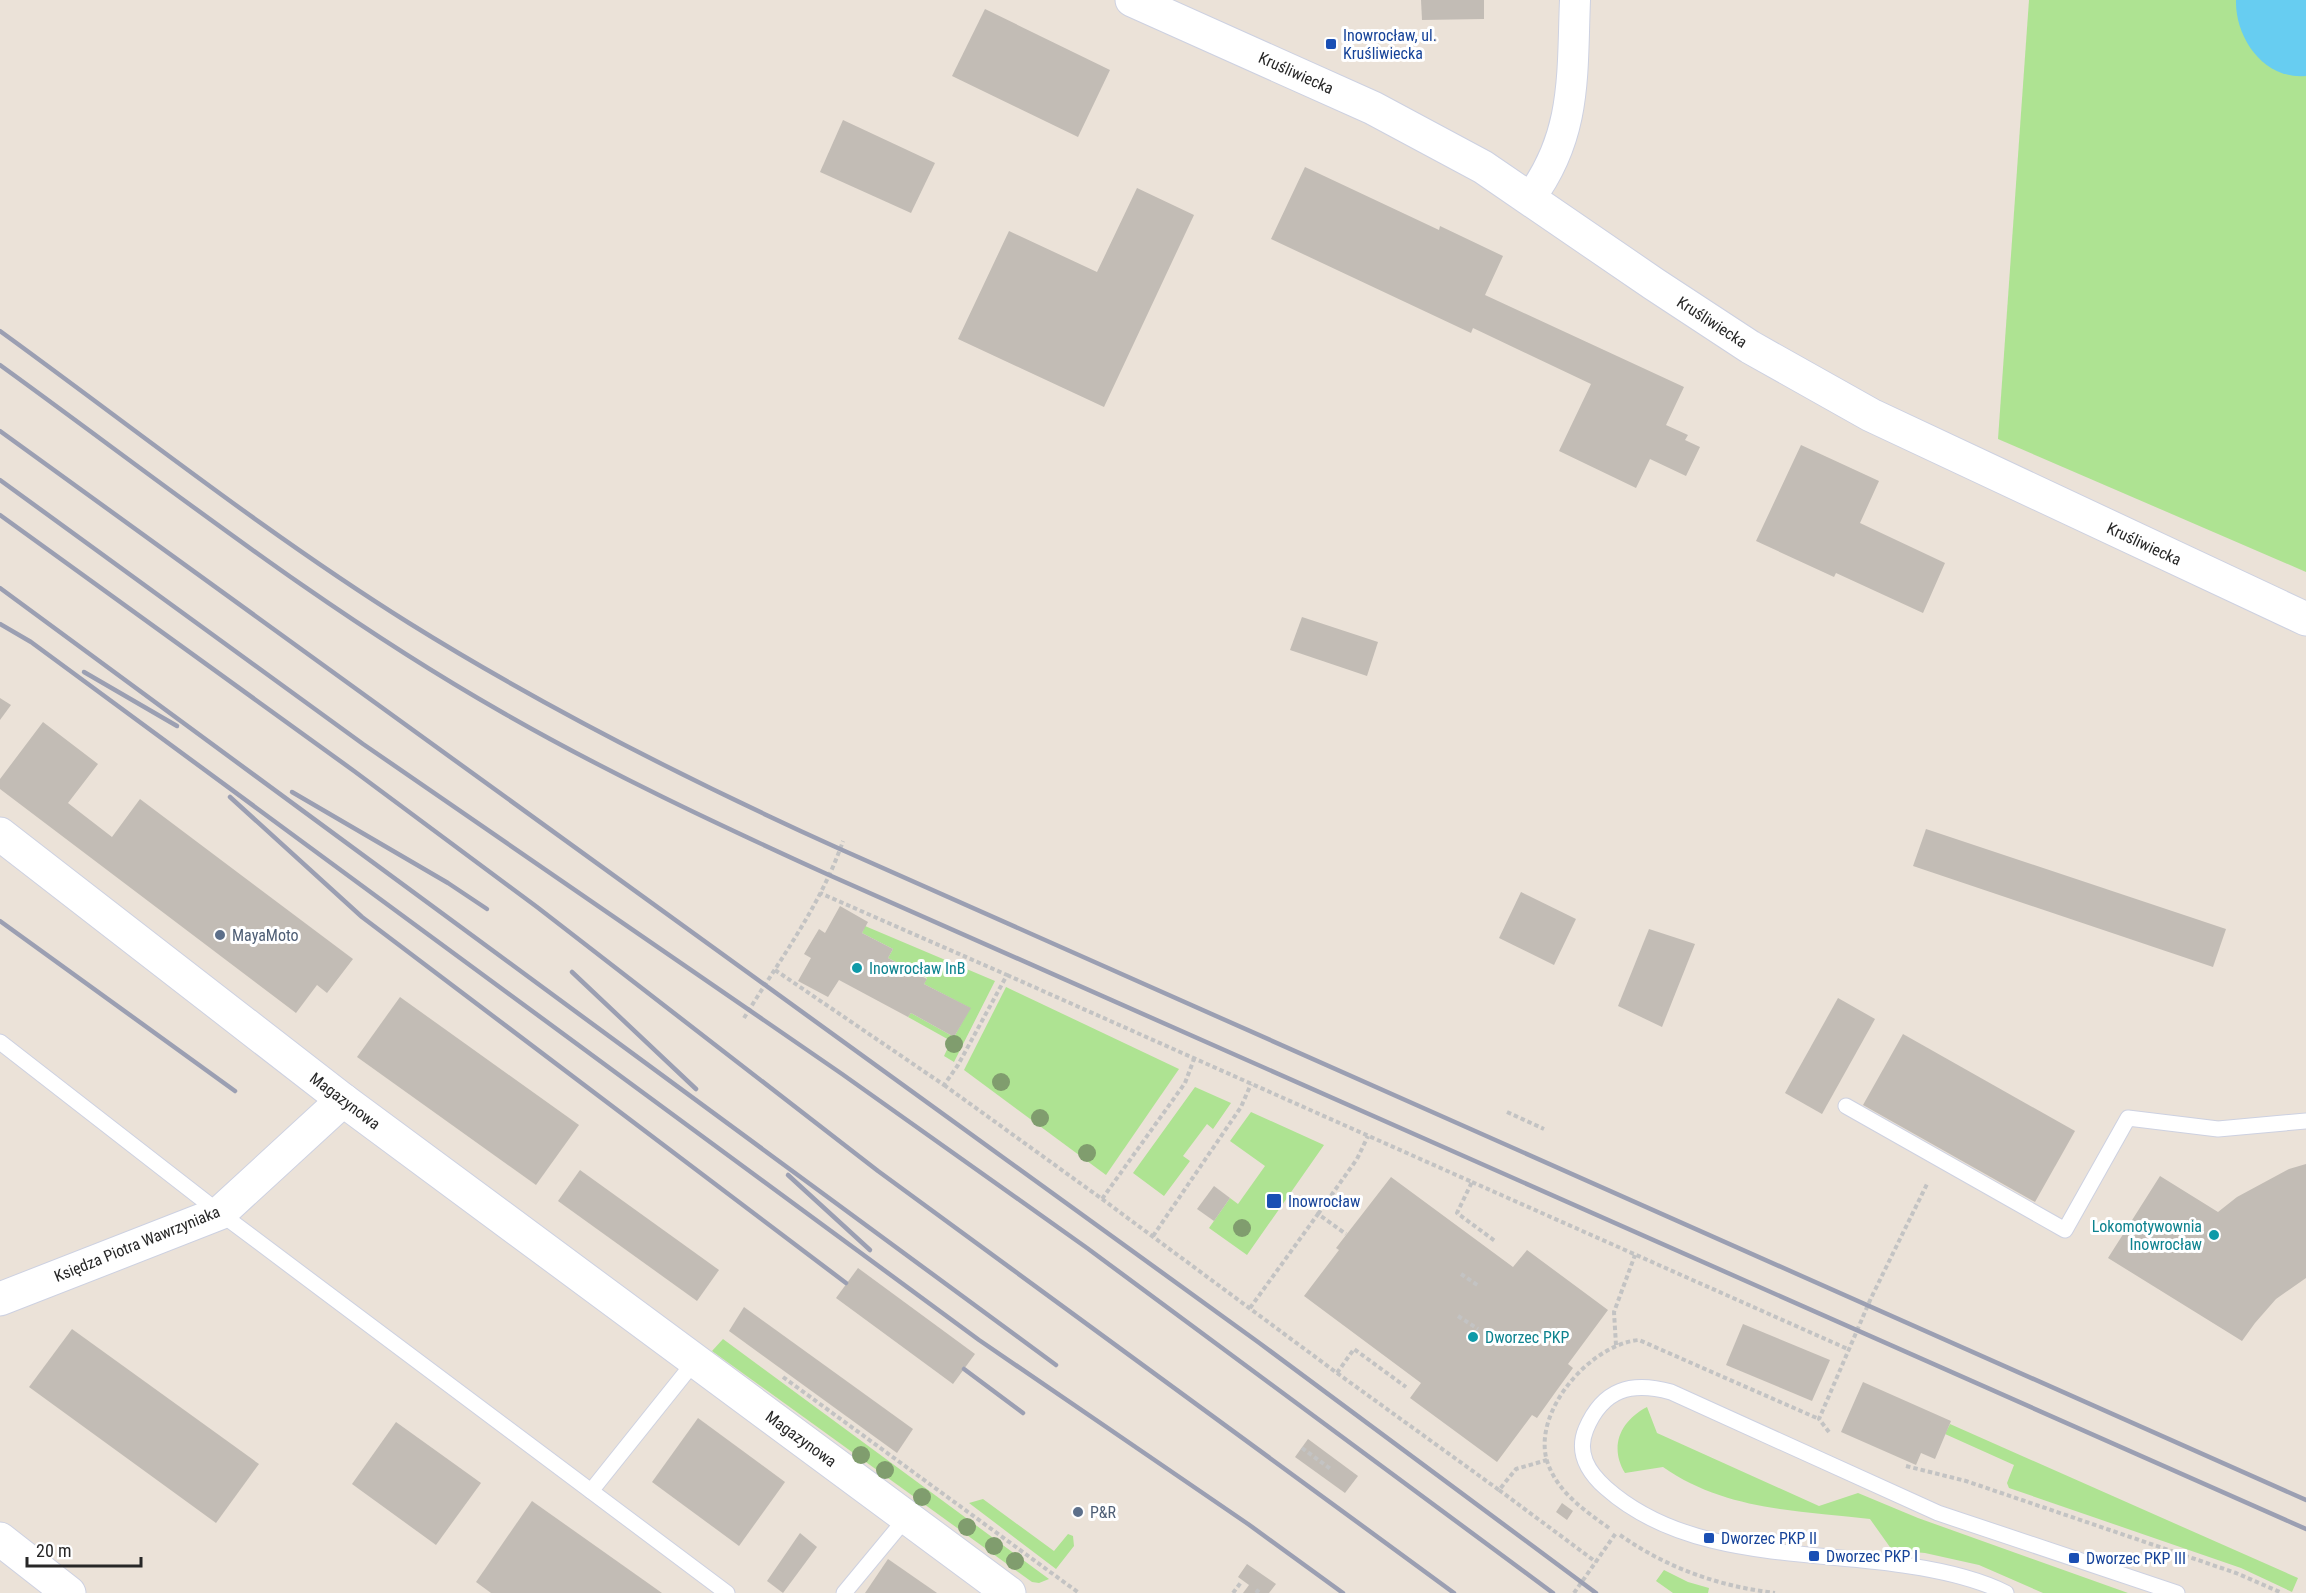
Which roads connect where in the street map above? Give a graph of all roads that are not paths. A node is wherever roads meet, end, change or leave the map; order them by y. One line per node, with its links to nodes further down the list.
1 (1132, 0): 3 (street, Kruśliwiecka)
2 (1575, 0): 3 (street)
3 (1530, 198): 4 (street, Kruśliwiecka)
4 (2306, 619)
5 (0, 834): 7 (street, Magazynowa)
6 (0, 1042): 10 (lane)
7 (343, 1100): 10 (street, Księdza Piotra Wawrzyniaka); 12 (street, Magazynowa)
8 (1846, 1106): 9 (lane)
9 (2306, 1121)
10 (220, 1213): 11 (street, Księdza Piotra Wawrzyniaka); 13 (lane)
11 (0, 1299)
12 (695, 1361): 13 (lane); 14 (street, Magazynowa)
13 (591, 1491): 17 (lane)
14 (907, 1517): 18 (lane); 19 (street, Magazynowa)
15 (0, 1539): 16 (street)
16 (69, 1593)
17 (728, 1593)
18 (844, 1593)
19 (1009, 1593)
20 (2006, 1593): 21 (lane)
21 (2177, 1593)

